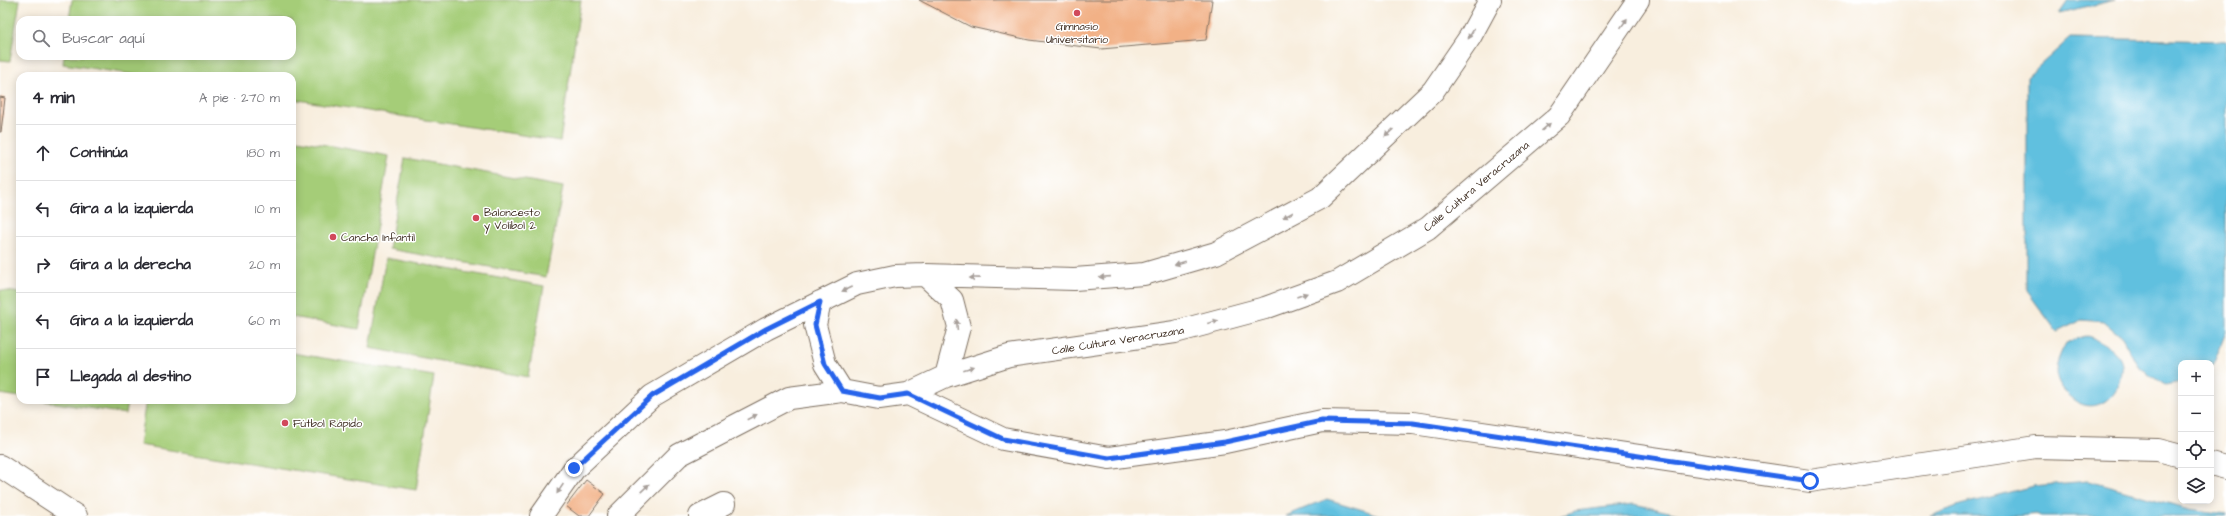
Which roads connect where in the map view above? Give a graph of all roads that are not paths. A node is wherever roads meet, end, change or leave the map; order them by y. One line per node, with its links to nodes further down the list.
1 (1490, 0): 3 (street, one-way to 3)
2 (1638, 0): 5 (street, Calle Cultura Veracruzana, one-way to 2)
3 (925, 275): 4 (street, one-way to 4); 5 (street, one-way to 3)
4 (820, 302): 6 (street); 14 (street, one-way to 14)
5 (946, 376): 7 (street, Calle Cultura Veracruzana)
6 (842, 391): 7 (street, Calle Cultura Veracruzana); 15 (street, Calle Cultura Veracruzana, one-way to 6)
7 (908, 394): 8 (street)
8 (2178, 455)
9 (2214, 465): 11 (street)
10 (0, 466): 13 (street)
11 (2226, 468)
12 (724, 504): 16 (street)
13 (76, 516)
14 (541, 516)
15 (618, 516)
16 (700, 516)

